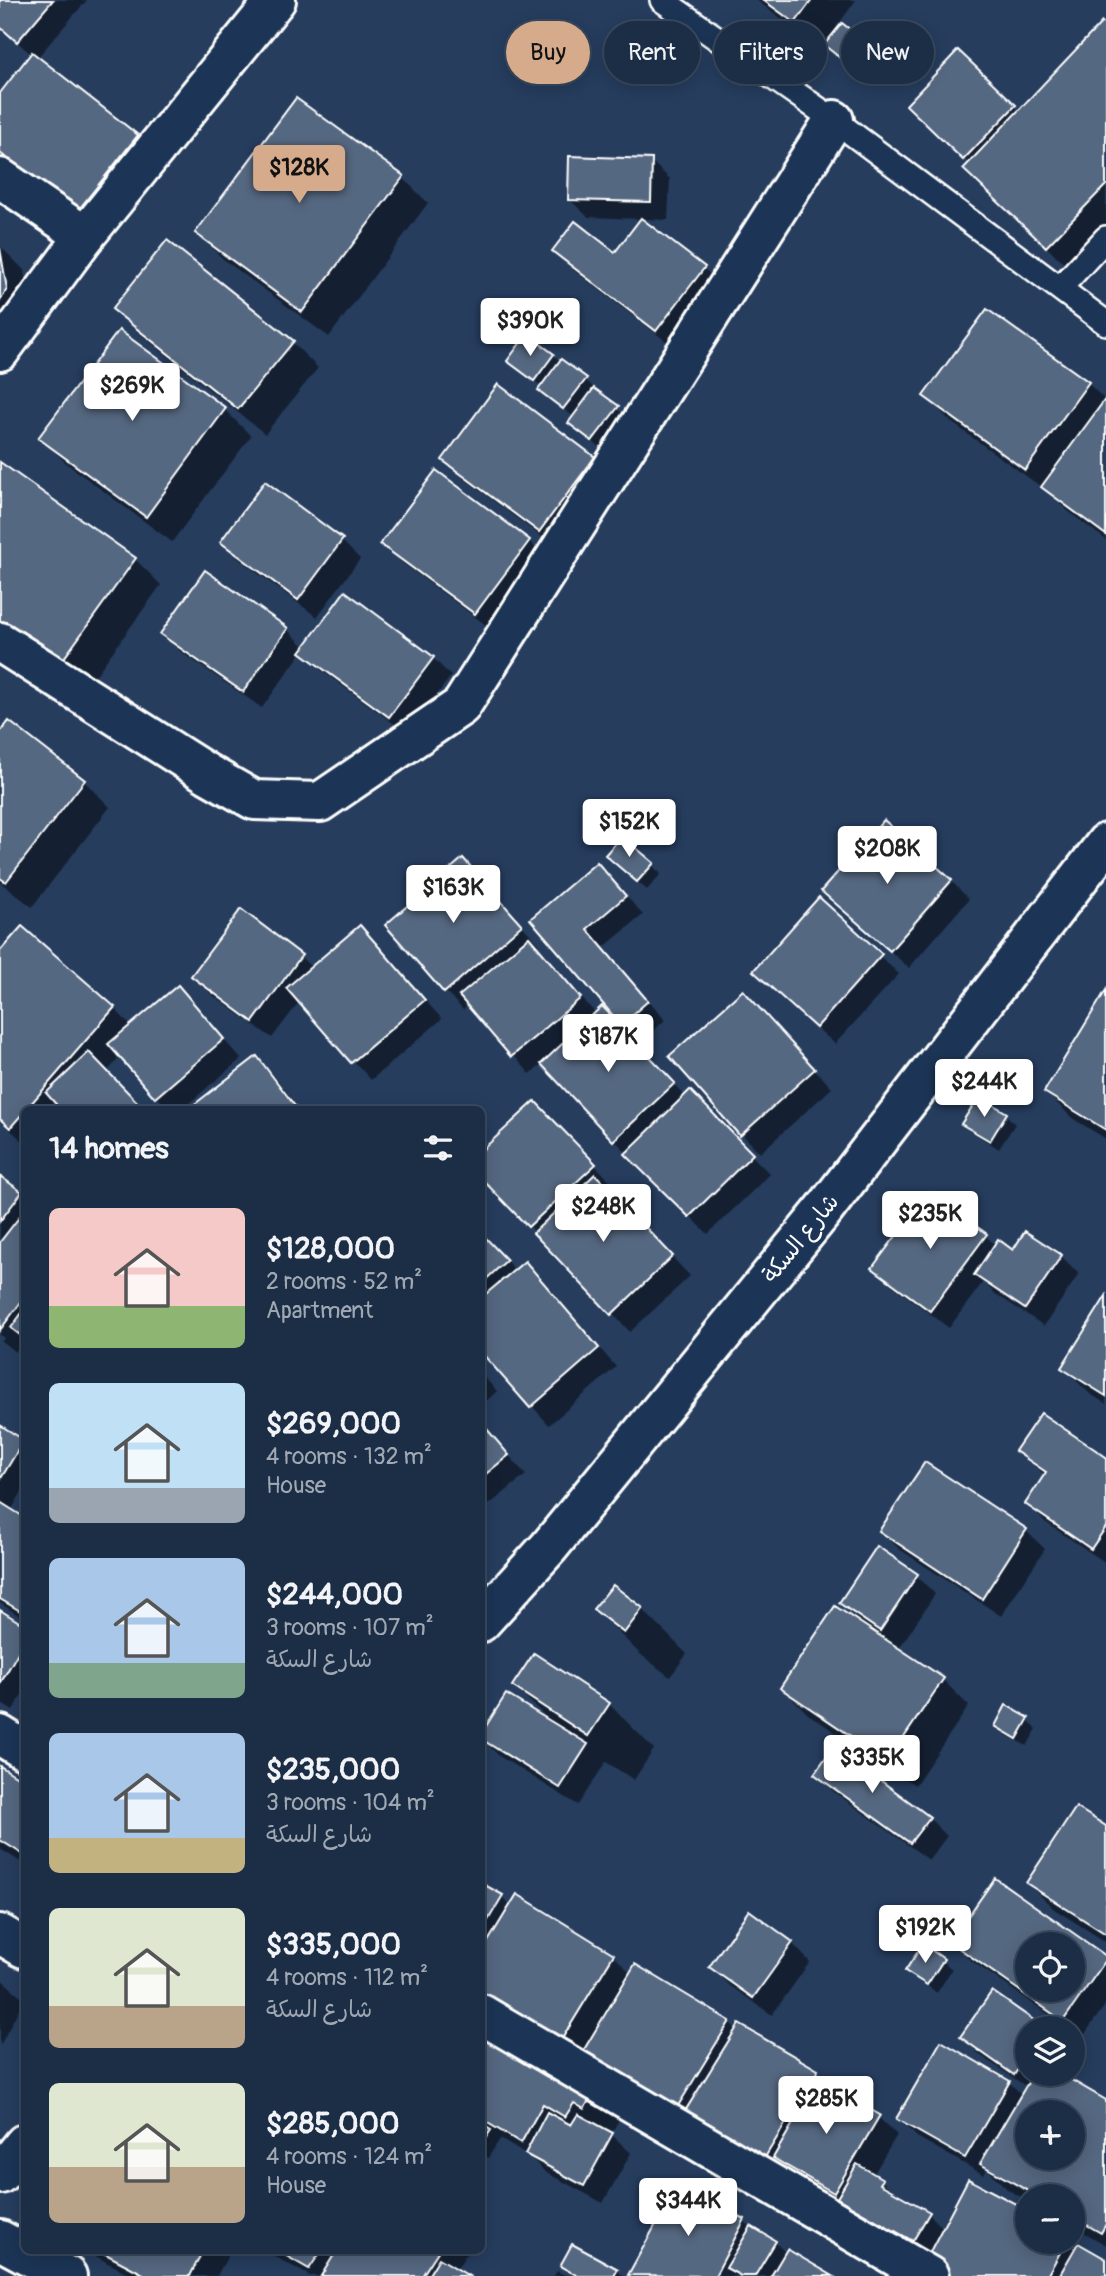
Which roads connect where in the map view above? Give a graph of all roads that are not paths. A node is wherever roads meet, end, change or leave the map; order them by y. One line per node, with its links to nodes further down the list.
1 (276, 0): 5 (street)
2 (662, 0): 3 (lane)
3 (834, 120): 7 (lane); 10 (street)
4 (0, 178): 5 (street)
5 (85, 236): 9 (street)
6 (1106, 239): 7 (lane)
7 (1060, 288): 8 (lane)
8 (1106, 323)
9 (0, 351)
10 (0, 642)
11 (1106, 843): 12 (street, شارع السكة)
12 (485, 1618)
13 (0, 1735): 14 (street)
14 (21, 1748)
15 (0, 1934): 16 (street)
16 (21, 1946)
17 (485, 2016): 24 (street)
18 (21, 2148): 19 (street)
19 (0, 2174)
20 (0, 2240): 21 (street)
21 (21, 2251)
22 (26, 2254): 23 (street)
23 (67, 2276)
24 (929, 2276)

